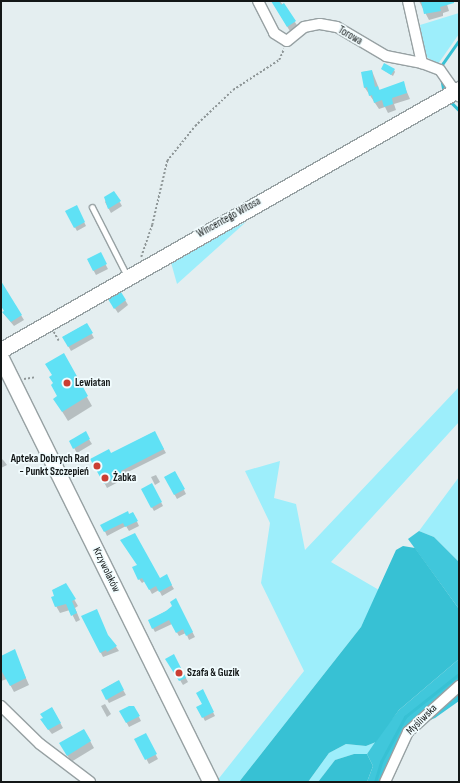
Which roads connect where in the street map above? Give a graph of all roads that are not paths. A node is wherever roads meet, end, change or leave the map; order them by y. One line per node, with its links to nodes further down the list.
1 (258, 1): 3 (street, Torowa)
2 (408, 1): 3 (street)
3 (422, 63): 4 (street, Torowa)
4 (457, 93): 6 (street, Wincentego Witosa)
5 (92, 207): 6 (lane)
6 (131, 273): 7 (street, Wincentego Witosa)
7 (1, 350)
8 (1, 358): 9 (street, Krzywolaków)
9 (6, 376): 13 (street, Krzywolaków)
10 (459, 686): 14 (street, Myśliwska)
11 (1, 706): 12 (street)
12 (90, 782)
13 (211, 782)
14 (385, 782)

